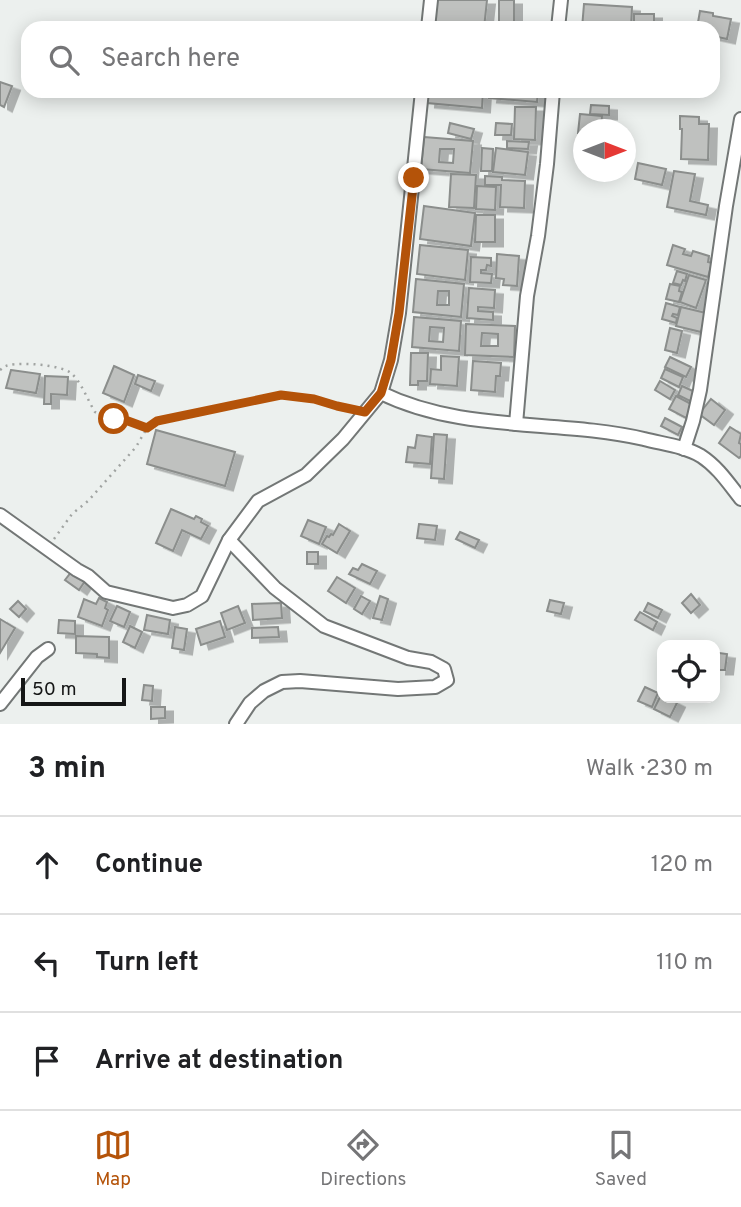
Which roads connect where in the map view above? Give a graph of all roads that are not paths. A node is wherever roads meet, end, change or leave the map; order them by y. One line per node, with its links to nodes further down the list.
1 (431, 0): 3 (street)
2 (561, 0): 4 (street)
3 (429, 21)
4 (559, 21)
5 (421, 98): 8 (street)
6 (552, 98): 9 (street)
7 (741, 119): 10 (street)
8 (381, 393): 9 (street); 13 (street)
9 (516, 424): 10 (street)
10 (684, 449): 11 (street)
11 (741, 499)
12 (0, 515): 13 (street)
13 (229, 540): 16 (street)
14 (48, 649): 15 (street)
15 (0, 704)
16 (236, 724)

